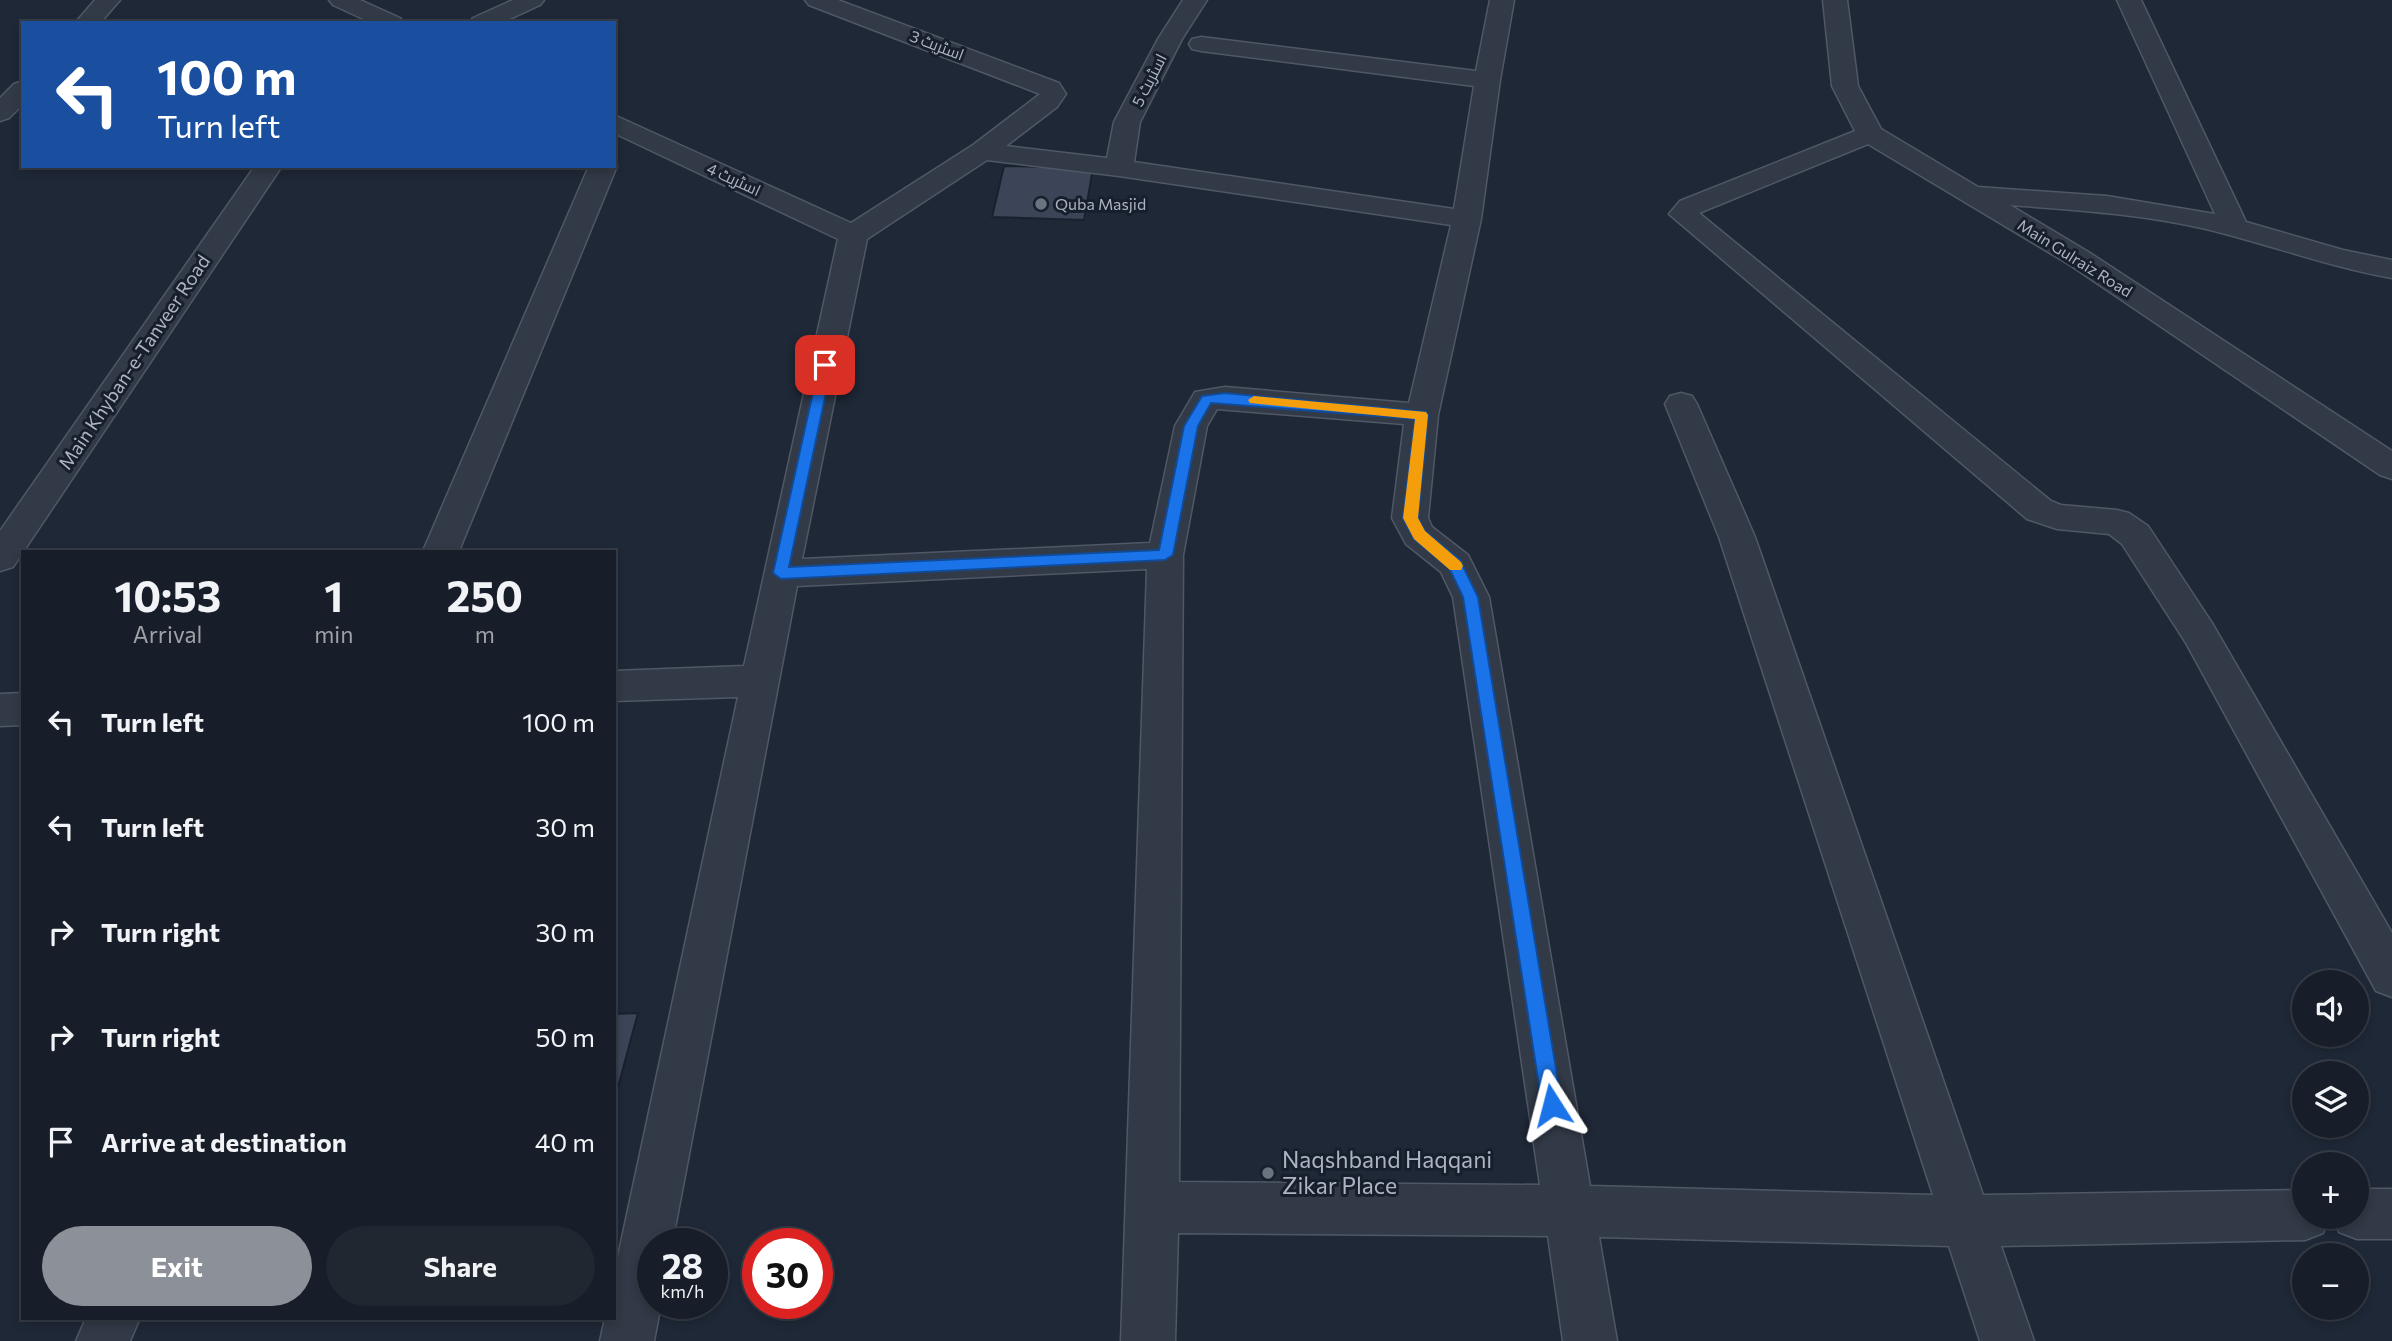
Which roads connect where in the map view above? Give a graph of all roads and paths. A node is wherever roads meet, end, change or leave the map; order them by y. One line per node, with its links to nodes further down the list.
1 (108, 0): 9 (street)
2 (341, 0): 10 (street)
3 (533, 0): 11 (street)
4 (817, 0): 18 (street, اسٹریٹ 3)
5 (1195, 0): 21 (street, اسٹریٹ 5)
6 (1502, 0): 13 (street)
7 (1835, 0): 17 (street)
8 (2129, 0): 24 (street)
9 (88, 21)
10 (388, 21)
11 (486, 21)
12 (1201, 44): 13 (street)
13 (1487, 80): 23 (street)
14 (21, 91): 15 (street)
15 (0, 113)
16 (616, 129): 25 (street, اسٹریٹ 4)
17 (1870, 134): 22 (street, Main Gulraiz Road); 38 (street)
18 (982, 151): 21 (street); 25 (street)
19 (268, 168): 32 (street, Main Khyban-e-Tanveer Road)
20 (602, 168): 30 (street)
21 (1119, 168): 23 (street)
22 (1969, 195): 24 (street); 29 (street, Main Gulraiz Road)
23 (1467, 219): 28 (street)
24 (2235, 228): 26 (street)
25 (853, 235): 33 (street)
26 (2392, 269)
27 (1681, 404): 44 (street)
28 (1422, 415): 31 (street); 40 (street)
29 (2392, 467)
30 (441, 550)
31 (1165, 555): 33 (street); 39 (street)
32 (0, 558)
33 (781, 573): 34 (street)
34 (761, 681): 35 (street); 47 (street)
35 (616, 687)
36 (21, 709): 37 (street)
37 (0, 710)
38 (2392, 976)
39 (1153, 1207): 40 (street); 48 (street)
40 (1569, 1211): 44 (street); 49 (street)
41 (2369, 1214): 42 (street)
42 (2392, 1214)
43 (2292, 1215): 44 (street)
44 (1965, 1221): 50 (street)
45 (112, 1320): 46 (street)
46 (103, 1341)
47 (627, 1341)
48 (1148, 1341)
49 (1590, 1341)
50 (2007, 1341)

